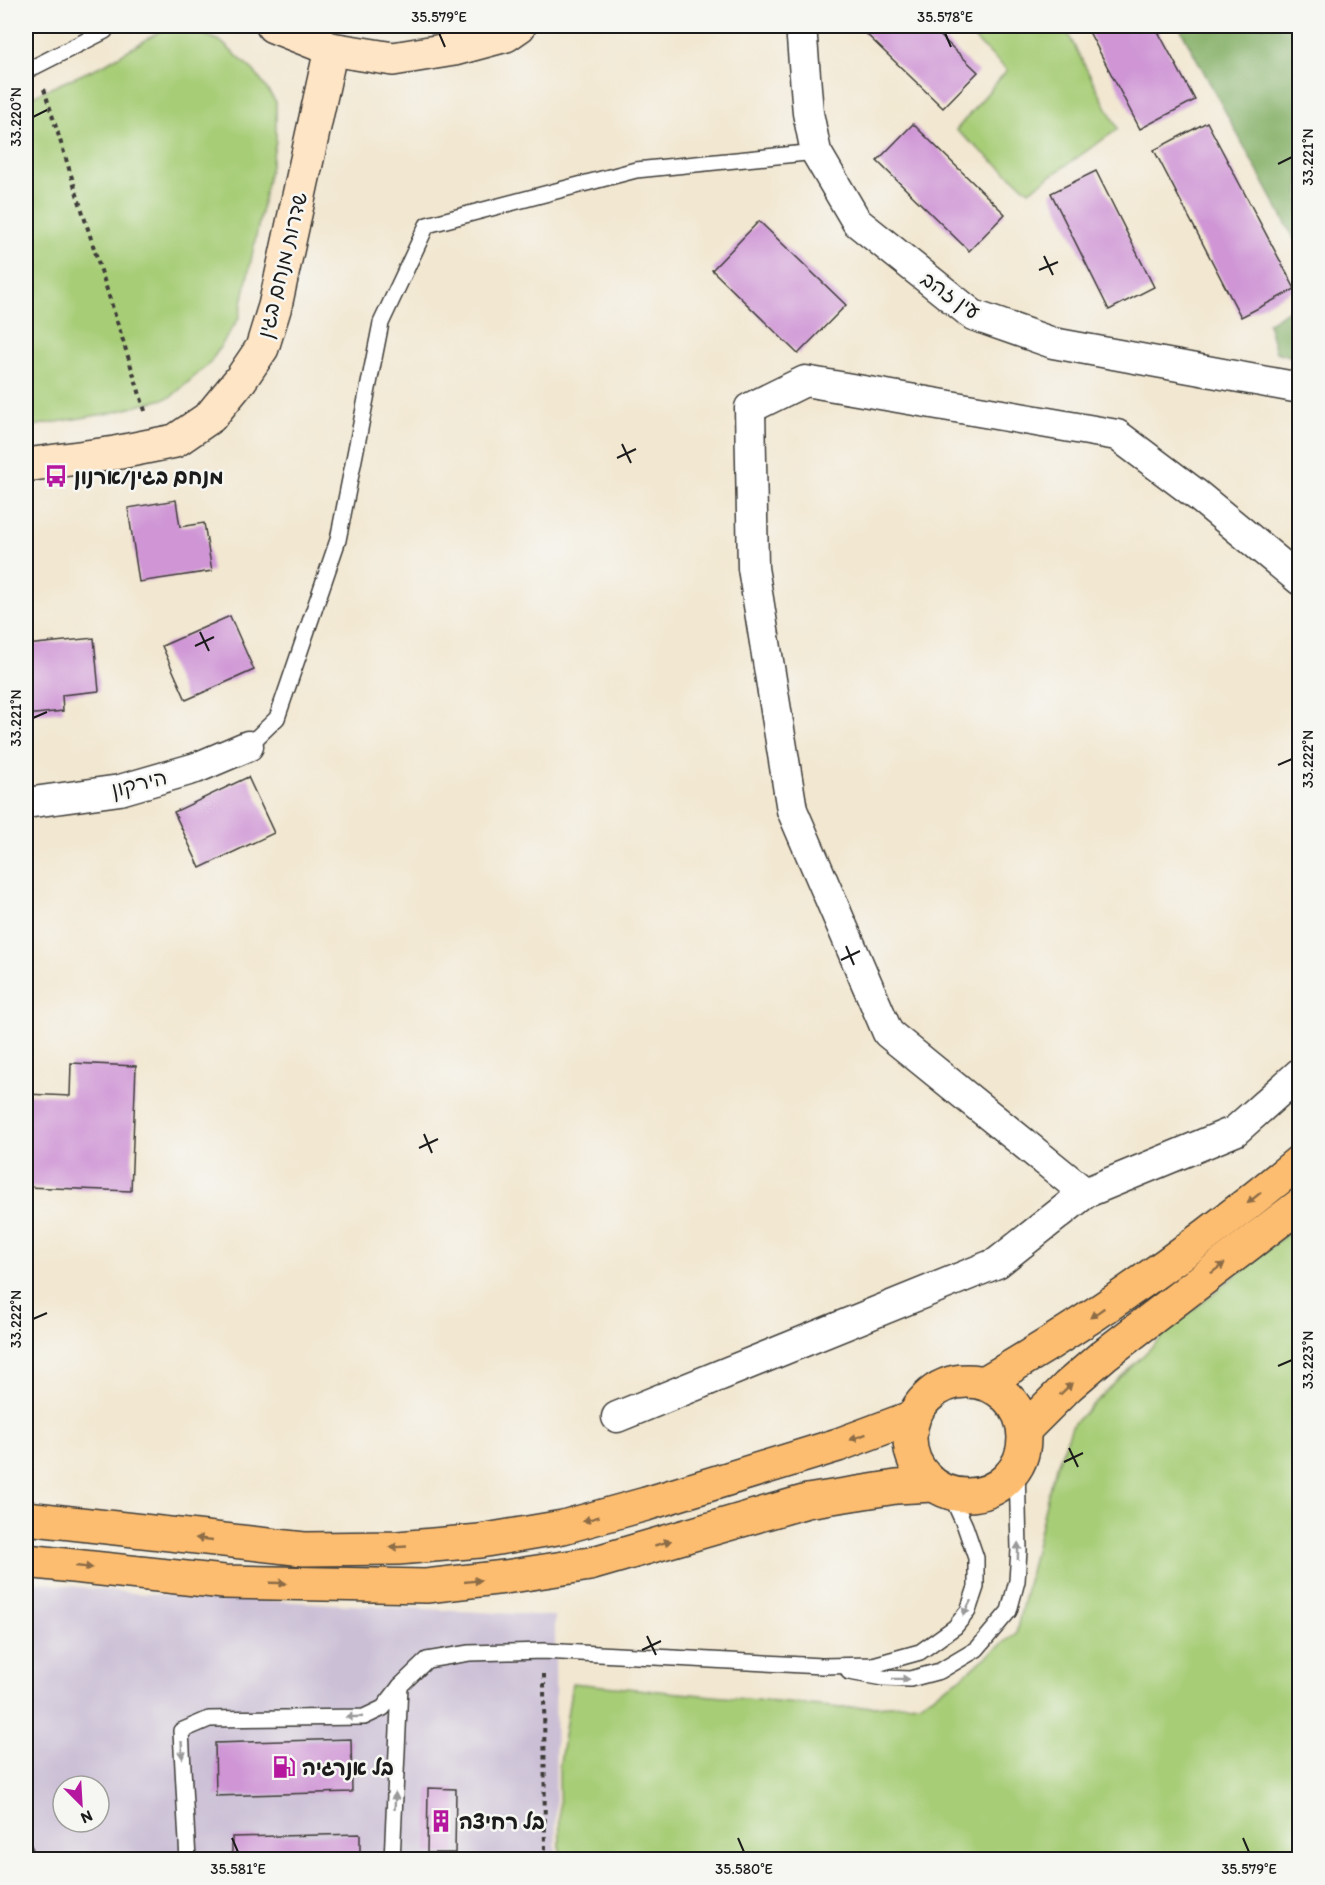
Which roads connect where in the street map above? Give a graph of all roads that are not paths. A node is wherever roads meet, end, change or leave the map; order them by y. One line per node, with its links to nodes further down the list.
1 (103, 26): 6 (lane)
2 (273, 26): 5 (street)
3 (519, 26): 5 (street)
4 (801, 26): 7 (street, עין זהב)
5 (331, 49): 9 (street, שדרות מנחם בגין)
6 (31, 68)
7 (816, 152): 8 (street, עין זהב); 11 (lane)
8 (1299, 388)
9 (26, 465)
10 (1299, 580): 15 (street)
11 (248, 746): 12 (street, הירקון)
12 (26, 803)
13 (1299, 1073): 15 (street)
14 (1299, 1161): 17 (highway, one-way to 17)
15 (1085, 1193): 18 (street)
16 (1299, 1205): 20 (highway, one-way to 16)
17 (984, 1383): 19 (highway); 20 (highway)
18 (617, 1417)
19 (913, 1417): 22 (highway); 23 (highway, one-way to 23)
20 (1024, 1430): 21 (highway)
21 (1017, 1465): 22 (highway); 25 (lane, one-way to 21)
22 (942, 1489): 24 (highway, one-way to 22); 25 (lane, one-way to 25)
23 (26, 1518)
24 (26, 1561)
25 (822, 1666): 26 (lane)
26 (400, 1686): 27 (lane, one-way to 27); 28 (lane, one-way to 26)
27 (188, 1860)
28 (392, 1860)

